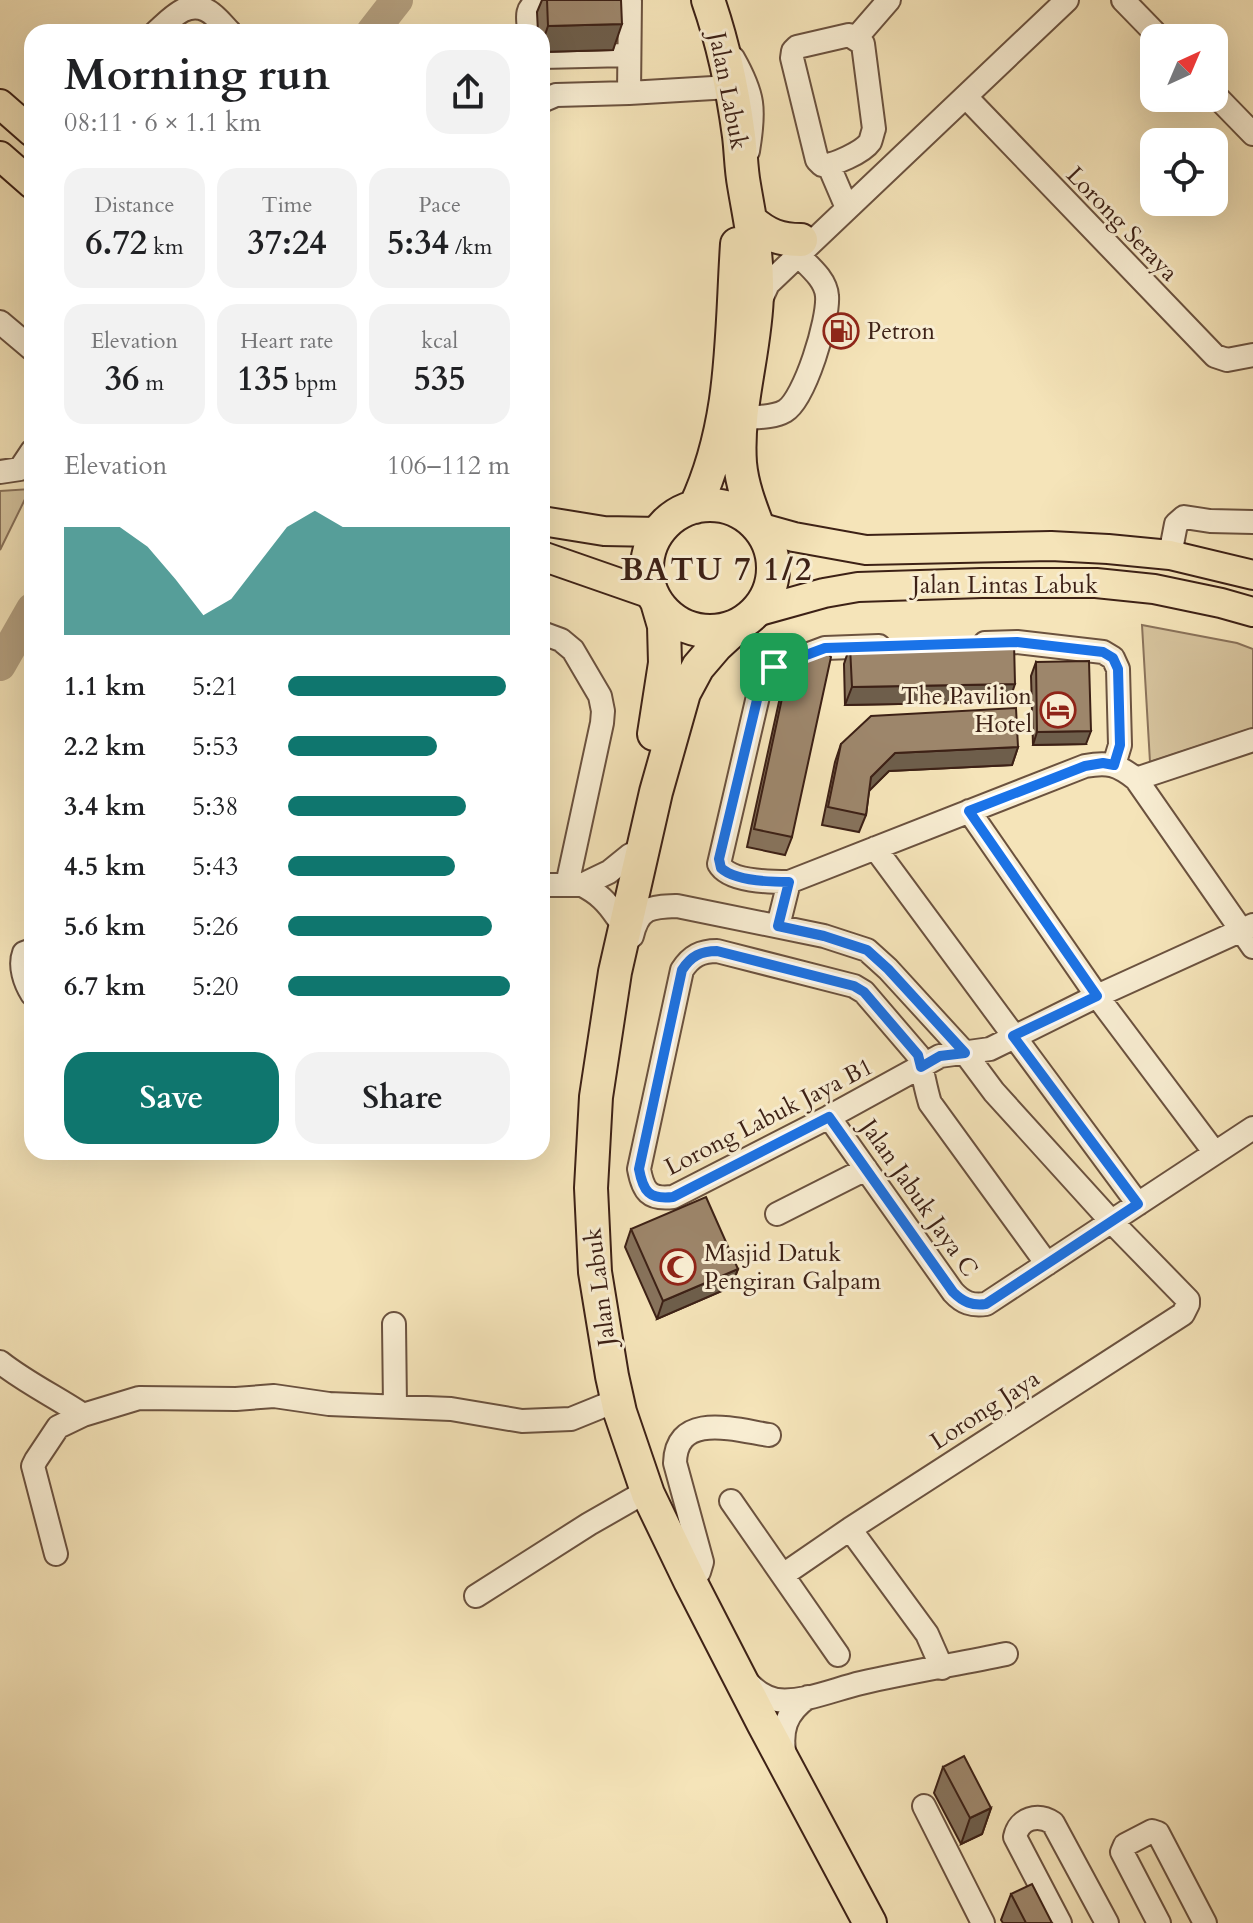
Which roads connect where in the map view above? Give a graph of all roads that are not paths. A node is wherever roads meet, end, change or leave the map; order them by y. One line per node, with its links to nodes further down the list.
1 (630, 0): 8 (street); 11 (street)
2 (889, 0): 10 (street)
3 (1067, 0): 16 (street)
4 (1123, 0): 9 (street)
5 (712, 14): 13 (highway, Jalan Labuk); 26 (street)
6 (165, 24): 7 (street)
7 (221, 24)
8 (529, 24)
9 (1146, 24)
10 (856, 38): 24 (street); 24 (street)
11 (629, 55): 12 (street); 15 (street)
12 (550, 57)
13 (730, 87): 15 (street); 26 (highway, Jalan Labuk)
14 (0, 93): 20 (street)
15 (629, 93): 17 (street)
16 (966, 97): 27 (street); 34 (street, Lorong Seraya)
17 (550, 98)
18 (0, 104): 21 (main road)
19 (1228, 108): 22 (street)
20 (24, 114)
21 (24, 125)
22 (1253, 134)
23 (0, 156): 25 (main road)
24 (829, 166): 27 (street)
25 (24, 177)
26 (743, 182): 28 (highway, Jalan Labuk)
27 (847, 208): 29 (street)
28 (744, 232): 29 (highway); 30 (highway); 35 (highway)
29 (800, 248): 30 (street); 31 (street); 36 (street)
30 (757, 272): 31 (highway); 35 (highway)
31 (756, 311): 36 (highway)
32 (0, 322): 33 (street)
33 (24, 342)
34 (1253, 355)
35 (732, 362): 36 (highway)
36 (733, 416): 39 (highway); 42 (highway)
37 (24, 463): 38 (street)
38 (0, 472)
39 (695, 507): 42 (highway); 43 (highway)
40 (550, 522): 43 (main road)
41 (1253, 522): 44 (street)
42 (758, 527): 44 (main road, Jalan Lintas Labuk); 49 (highway)
43 (659, 532): 47 (highway)
44 (1170, 555): 46 (main road, Jalan Lintas Labuk)
45 (550, 559): 47 (main road)
46 (1253, 575)
47 (656, 598): 49 (highway); 59 (highway, Jalan Labuk)
48 (1253, 612): 49 (main road, Jalan Lintas Labuk)
49 (749, 618): 56 (highway, Jalan Labuk)
50 (550, 636): 62 (street)
51 (958, 644): 54 (street)
52 (899, 646): 60 (street)
53 (1253, 740): 55 (street)
54 (1114, 765): 55 (street); 57 (street)
55 (1136, 779): 66 (street)
56 (656, 792): 63 (street); 68 (highway, Jalan Labuk)
57 (969, 811): 58 (street); 70 (street)
58 (875, 848): 60 (street); 71 (street)
59 (630, 855): 62 (street); 64 (highway, Jalan Labuk)
60 (789, 882): 65 (street)
61 (550, 885): 62 (street)
62 (574, 885): 64 (street)
63 (677, 906): 65 (street); 68 (street)
64 (617, 917): 84 (highway, Jalan Labuk)
65 (778, 926): 72 (street)
66 (1249, 934): 70 (street, Lorong Labuk Jaya B1)
67 (24, 953): 69 (street)
68 (615, 972): 93 (highway, Jalan Labuk)
69 (24, 975)
70 (1097, 996): 71 (street, Lorong Labuk Jaya B1); 76 (street)
71 (1013, 1036): 72 (street, Lorong Labuk Jaya B1); 78 (street)
72 (965, 1053): 73 (street, Lorong Labuk Jaya B1); 80 (street)
73 (921, 1067): 74 (street, Lorong Labuk Jaya B1); 74 (street, Lorong Labuk Jaya B1); 81 (street)
74 (829, 1117): 77 (street, Jalan Jabuk Jaya C)
75 (1253, 1128): 76 (street)
76 (1215, 1153): 78 (street)
77 (866, 1169): 79 (street); 81 (street, Jalan Jabuk Jaya C)
78 (1138, 1204): 80 (street)
79 (777, 1214)
80 (1111, 1221): 81 (street); 90 (street, Lorong Jaya)
81 (1047, 1264)
82 (394, 1324): 85 (street)
83 (0, 1362): 86 (street)
84 (608, 1404): 85 (street); 88 (highway, Jalan Labuk)
85 (395, 1406): 86 (street)
86 (83, 1415): 91 (street)
87 (769, 1435): 93 (street)
88 (638, 1496): 94 (street); 102 (highway, Jalan Labuk)
89 (731, 1501): 92 (street)
90 (850, 1529): 92 (street); 97 (street)
91 (56, 1554)
92 (783, 1575): 96 (street)
93 (690, 1581): 98 (highway, Jalan Labuk)
94 (476, 1596)
95 (1006, 1654): 97 (street)
96 (838, 1655)
97 (942, 1668): 99 (street)
98 (739, 1674): 99 (street); 100 (highway, Jalan Labuk)
99 (808, 1697): 100 (street)
100 (787, 1768): 103 (highway, Jalan Labuk)
101 (924, 1806): 104 (street)
102 (856, 1923)
103 (870, 1923)
104 (983, 1923)
105 (1060, 1923): 106 (street)
106 (1107, 1923)
107 (1159, 1923): 108 (street)
108 (1205, 1923)

